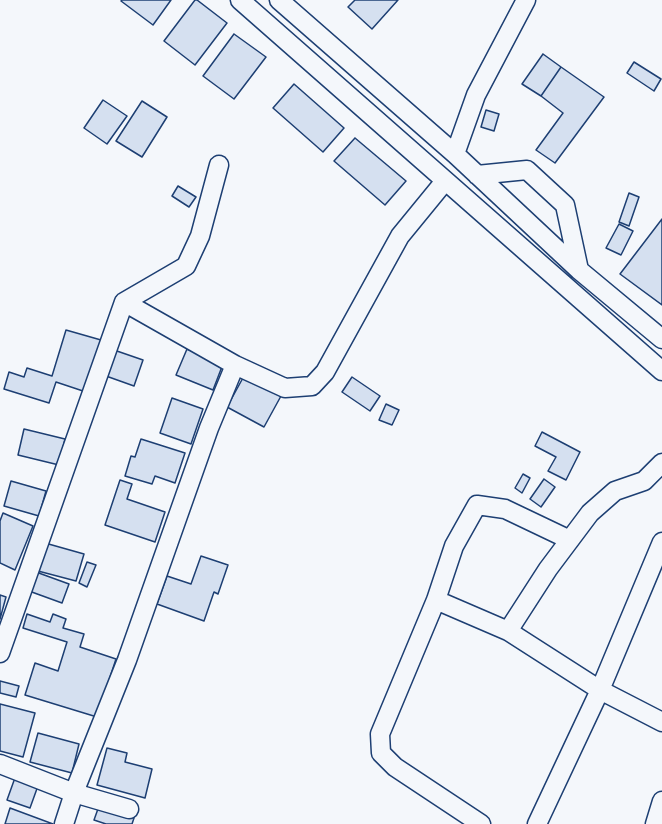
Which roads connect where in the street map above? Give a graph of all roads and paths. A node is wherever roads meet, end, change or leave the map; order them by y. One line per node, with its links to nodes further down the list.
1 (240, 0): 7 (street)
2 (279, 0): 4 (street)
3 (526, 0): 4 (street)
4 (455, 154): 6 (street)
5 (219, 165): 9 (street)
6 (477, 175): 8 (street); 8 (street)
7 (445, 181): 11 (street); 12 (street)
8 (579, 270): 10 (street)
9 (124, 302): 11 (street); 18 (street)
10 (662, 339)
11 (235, 365): 22 (street)
12 (662, 371)
13 (662, 464): 14 (street)
14 (570, 540): 16 (street); 17 (street)
15 (662, 542): 19 (street)
16 (436, 600): 17 (street); 26 (street)
17 (508, 631): 19 (street)
18 (0, 653)
19 (600, 690): 20 (street); 27 (street)
20 (662, 722)
21 (0, 764): 22 (street)
22 (74, 793): 24 (street); 25 (street)
23 (662, 801): 28 (street)
24 (129, 809)
25 (64, 824)
26 (481, 824)
27 (537, 824)
28 (655, 824)

